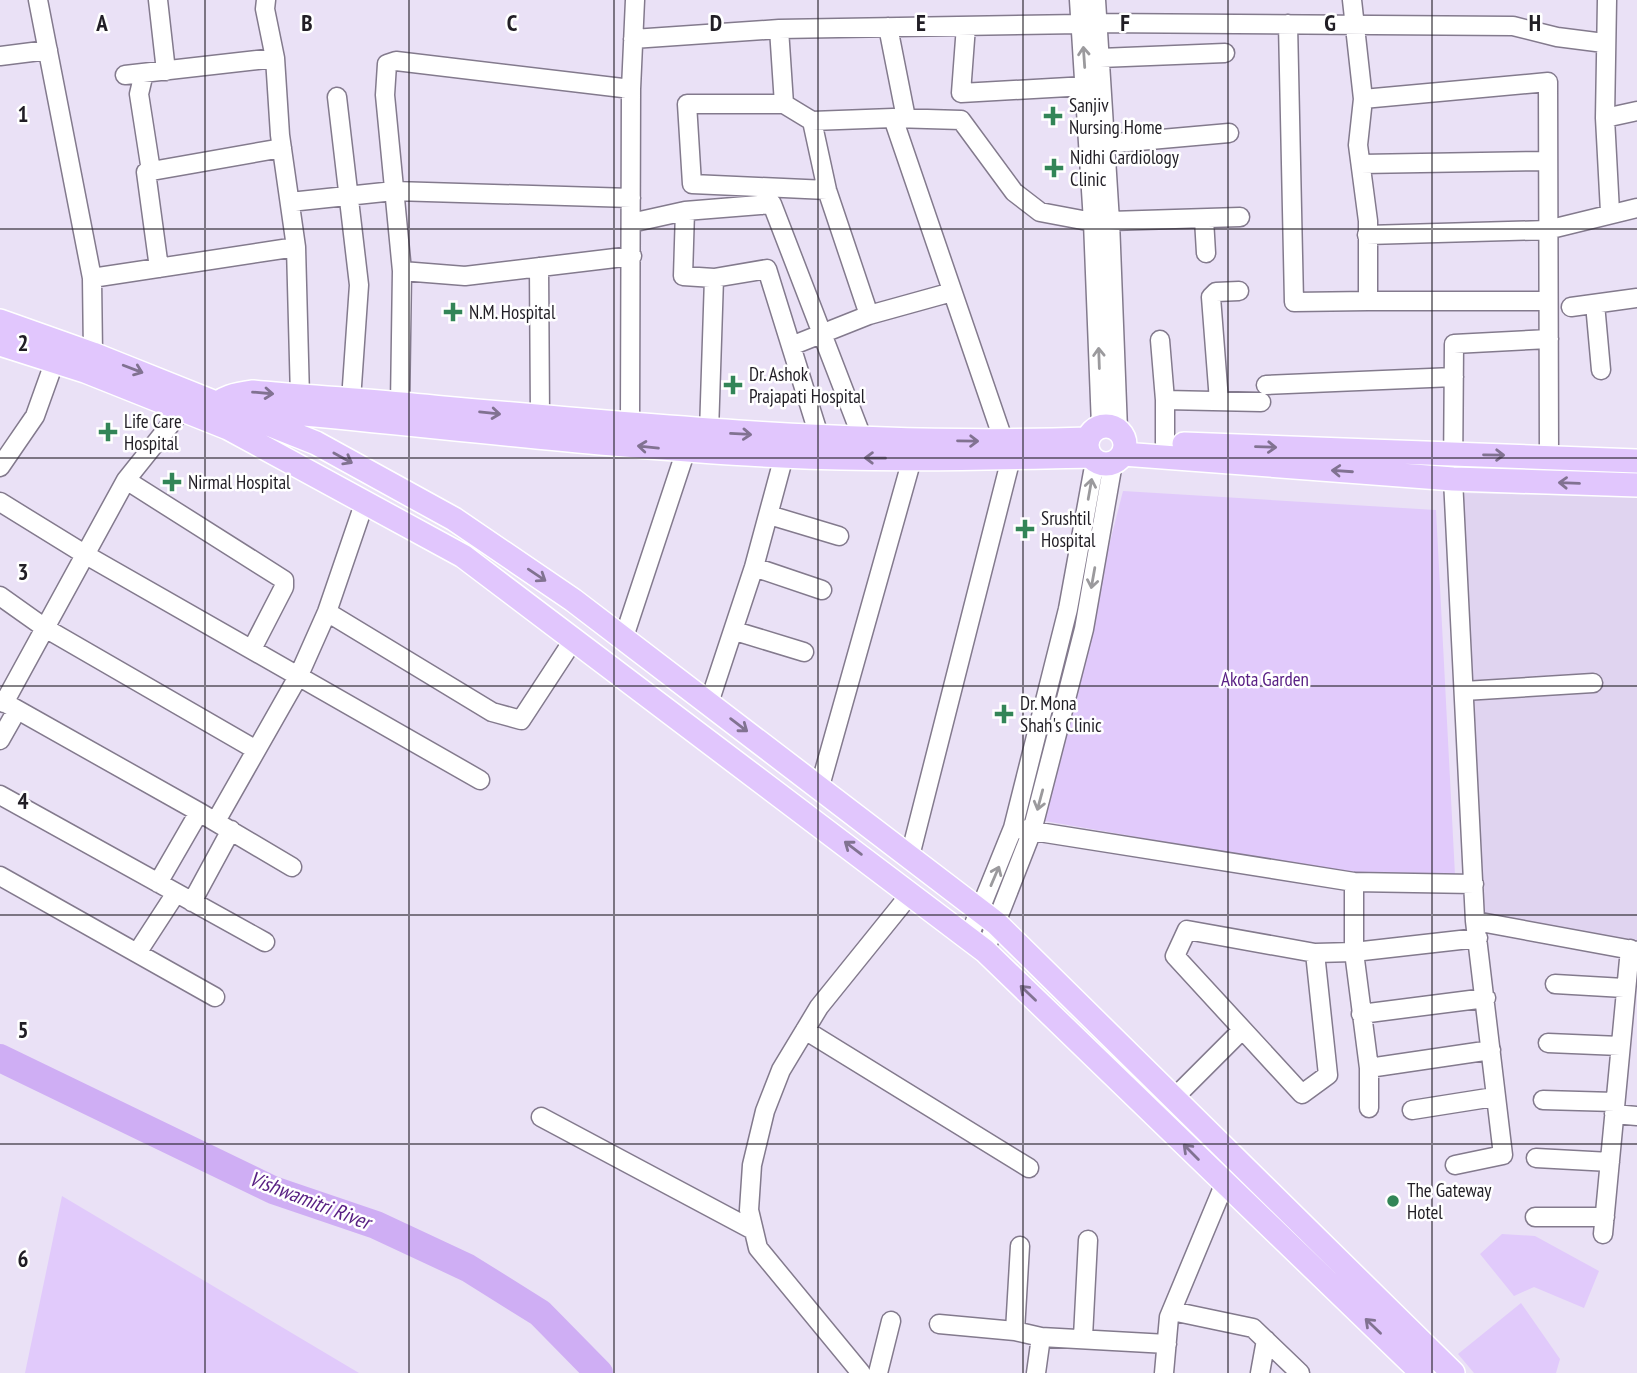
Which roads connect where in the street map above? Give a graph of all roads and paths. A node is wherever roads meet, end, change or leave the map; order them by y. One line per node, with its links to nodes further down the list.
1 (38, 0): 17 (street)
2 (158, 0): 22 (street)
3 (266, 0): 20 (street)
4 (635, 0): 15 (street)
5 (1079, 0): 9 (street)
6 (1096, 0): 9 (street)
7 (1352, 0): 11 (street)
8 (1606, 0): 16 (street)
9 (1089, 23): 10 (street); 12 (street); 21 (street); 25 (street, one-way to 9)
10 (1288, 23): 11 (street); 65 (street)
11 (1354, 24): 16 (street); 28 (street)
12 (966, 26): 13 (street); 25 (street)
13 (888, 27): 14 (street); 31 (street)
14 (779, 29): 15 (street); 29 (street)
15 (633, 39): 26 (street)
16 (1604, 43): 32 (street)
17 (48, 50): 19 (street); 60 (street)
18 (1225, 53): 21 (street)
19 (0, 56)
20 (275, 58): 22 (street); 36 (street)
21 (1100, 58): 35 (street)
22 (166, 71): 23 (street)
23 (144, 73): 24 (street); 39 (street)
24 (125, 75)
25 (1086, 86): 50 (street)
26 (631, 89): 41 (street); 43 (street)
27 (337, 97): 42 (street)
28 (1363, 99): 37 (street); 38 (street)
29 (784, 104): 33 (street); 40 (street)
30 (1637, 111): 32 (street)
31 (899, 118): 33 (street); 50 (street); 63 (street)
32 (1605, 118): 47 (street)
33 (812, 121): 40 (street)
34 (1229, 133): 35 (street)
35 (1105, 144): 50 (street)
36 (282, 148): 39 (street); 44 (street)
37 (1547, 161): 38 (street); 52 (street)
38 (1361, 164): 53 (street)
39 (151, 172): 58 (street)
40 (827, 190): 69 (street)
41 (394, 191): 42 (street); 43 (street); 59 (street)
42 (348, 195): 44 (street); 81 (street)
43 (631, 198): 51 (street)
44 (290, 202): 54 (street)
45 (1637, 208): 47 (street)
46 (685, 211): 51 (street); 61 (street); 71 (street)
47 (1610, 212): 52 (street)
48 (1240, 217): 49 (street)
49 (1204, 219): 50 (street); 55 (street)
50 (1102, 222): 94 (street)
51 (631, 223): 56 (street)
52 (1548, 230): 53 (street); 66 (street)
53 (1367, 234): 65 (street)
54 (296, 247): 58 (street); 80 (street)
55 (1206, 253)
56 (632, 256): 57 (street); 89 (street)
57 (538, 267): 59 (street); 87 (street)
58 (159, 268): 60 (street)
59 (401, 271): 84 (street)
60 (92, 278): 77 (street)
61 (714, 278): 75 (street); 90 (street)
62 (1239, 291): 83 (street)
63 (952, 292): 69 (street); 96 (street)
64 (1637, 298): 67 (street)
65 (1368, 301): 66 (street)
66 (1548, 301): 72 (street)
67 (1595, 304): 68 (street); 78 (street)
68 (1571, 307)
69 (869, 315): 71 (street)
70 (0, 321): 76 (main road)
71 (823, 335): 75 (street); 92 (street)
72 (1549, 339): 79 (street); 99 (street)
73 (1160, 340): 82 (street)
74 (0, 344): 76 (main road)
75 (791, 345): 91 (street)
76 (58, 352): 77 (main road); 85 (main road); 102 (street)
77 (93, 354): 86 (main road, one-way to 86)
78 (1601, 370)
79 (1454, 377): 83 (street); 97 (street)
80 (300, 397): 81 (main road); 86 (main road, one-way to 80)
81 (351, 400): 84 (main road)
82 (1165, 400): 83 (street); 93 (street)
83 (1219, 401)
84 (400, 404): 87 (main road, one-way to 87)
85 (182, 410): 86 (main road); 104 (street)
86 (211, 411): 88 (main road)
87 (540, 418): 89 (main road)
88 (234, 421): 95 (main road, one-way to 88); 106 (main road); 117 (main road, one-way to 117)
89 (630, 424): 90 (main road)
90 (709, 432): 91 (main road, one-way to 91)
91 (820, 439): 92 (main road)
92 (863, 440): 96 (main road, one-way to 96)
93 (1165, 443): 94 (main road); 97 (main road, one-way to 97)
94 (1107, 446): 96 (main road); 103 (main road, one-way to 94); 121 (street, one-way to 94); 122 (street, one-way to 122)
95 (686, 450): 98 (main road); 117 (street)
96 (1007, 450): 100 (main road); 137 (street)
97 (1453, 455): 99 (main road, one-way to 99); 103 (street)
98 (784, 456): 100 (main road, one-way to 98); 108 (street)
99 (1549, 456): 101 (main road)
100 (912, 459): 131 (street)
101 (1637, 461)
102 (2, 465)
103 (1453, 479): 105 (main road, one-way to 103); 125 (street)
104 (126, 481): 110 (street); 119 (street)
105 (1637, 485)
106 (365, 501): 114 (street); 118 (main road)
107 (0, 502): 110 (street)
108 (769, 515): 109 (street); 111 (street)
109 (839, 536)
110 (86, 555): 115 (street); 119 (street)
111 (754, 567): 112 (street); 116 (street)
112 (822, 590)
113 (0, 596): 115 (street)
114 (327, 612): 118 (street); 123 (street)
115 (45, 628): 127 (street); 129 (street)
116 (735, 631): 120 (street); 126 (street)
117 (624, 637): 126 (main road)
118 (574, 639): 143 (main road, one-way to 118)
119 (252, 649): 123 (street)
120 (804, 652)
121 (1055, 662): 122 (street); 135 (street)
122 (1074, 667): 136 (street, one-way to 136)
123 (299, 675): 129 (street); 130 (street)
124 (1593, 683): 125 (street)
125 (1464, 691): 142 (street)
126 (709, 703): 131 (main road, one-way to 131)
127 (7, 704): 128 (street); 133 (street)
128 (0, 740)
129 (256, 750): 134 (street)
130 (480, 780)
131 (820, 786): 137 (main road)
132 (0, 795): 141 (street)
133 (199, 812): 134 (street); 141 (street)
134 (223, 825): 138 (street); 145 (street)
135 (1013, 828): 136 (street); 146 (street, one-way to 135)
136 (1032, 831): 140 (street); 146 (street)
137 (910, 856): 146 (main road)
138 (292, 867)
139 (0, 876): 152 (street)
140 (1354, 882): 142 (street); 151 (street)
141 (158, 883): 144 (street)
142 (1474, 884): 147 (street)
143 (911, 892): 149 (main road); 159 (street)
144 (176, 893): 145 (street); 152 (street)
145 (192, 902): 148 (street)
146 (988, 917): 149 (street); 166 (main road)
147 (1477, 930): 150 (street); 151 (street); 157 (street)
148 (265, 942)
149 (977, 945): 178 (main road, one-way to 149)
150 (1633, 950): 155 (street)
151 (1354, 952): 153 (street); 158 (street)
152 (137, 953): 156 (street)
153 (1315, 953): 160 (street); 160 (street)
154 (1555, 984): 155 (street)
155 (1624, 988): 162 (street)
156 (215, 997)
157 (1486, 998): 158 (street); 163 (street)
158 (1361, 1014): 164 (street)
159 (805, 1030): 177 (street); 180 (street)
160 (1241, 1031): 166 (street)
161 (1548, 1043): 162 (street)
162 (1620, 1046): 169 (street)
163 (1492, 1051): 164 (street); 165 (street)
164 (1368, 1068): 168 (street)
165 (1494, 1097): 170 (street); 176 (street)
166 (1173, 1099): 174 (main road)
167 (1543, 1100): 169 (street)
168 (1369, 1108)
169 (1615, 1108): 171 (street); 175 (street)
170 (1412, 1110)
171 (1637, 1116)
172 (541, 1118): 180 (street)
173 (1536, 1158): 175 (street)
174 (1237, 1161): 178 (street); 198 (main road)
175 (1610, 1162): 179 (street)
176 (1455, 1165)
177 (1029, 1168)
178 (1223, 1184): 183 (street); 197 (main road, one-way to 178)
179 (1535, 1217)
180 (751, 1229): 191 (street)
181 (1088, 1240): 188 (street)
182 (1020, 1246): 186 (street)
183 (1172, 1311): 189 (street); 190 (street)
184 (891, 1321): 192 (street)
185 (939, 1325): 186 (street)
186 (1015, 1331): 187 (street)
187 (1041, 1337): 188 (street); 193 (street)
188 (1083, 1337): 190 (street)
189 (1266, 1340): 195 (street); 196 (street)
190 (1167, 1343): 194 (street)
191 (861, 1373)
192 (878, 1373)
193 (1036, 1373)
194 (1164, 1373)
195 (1260, 1373)
196 (1300, 1373)
197 (1422, 1373)
198 (1453, 1373)

